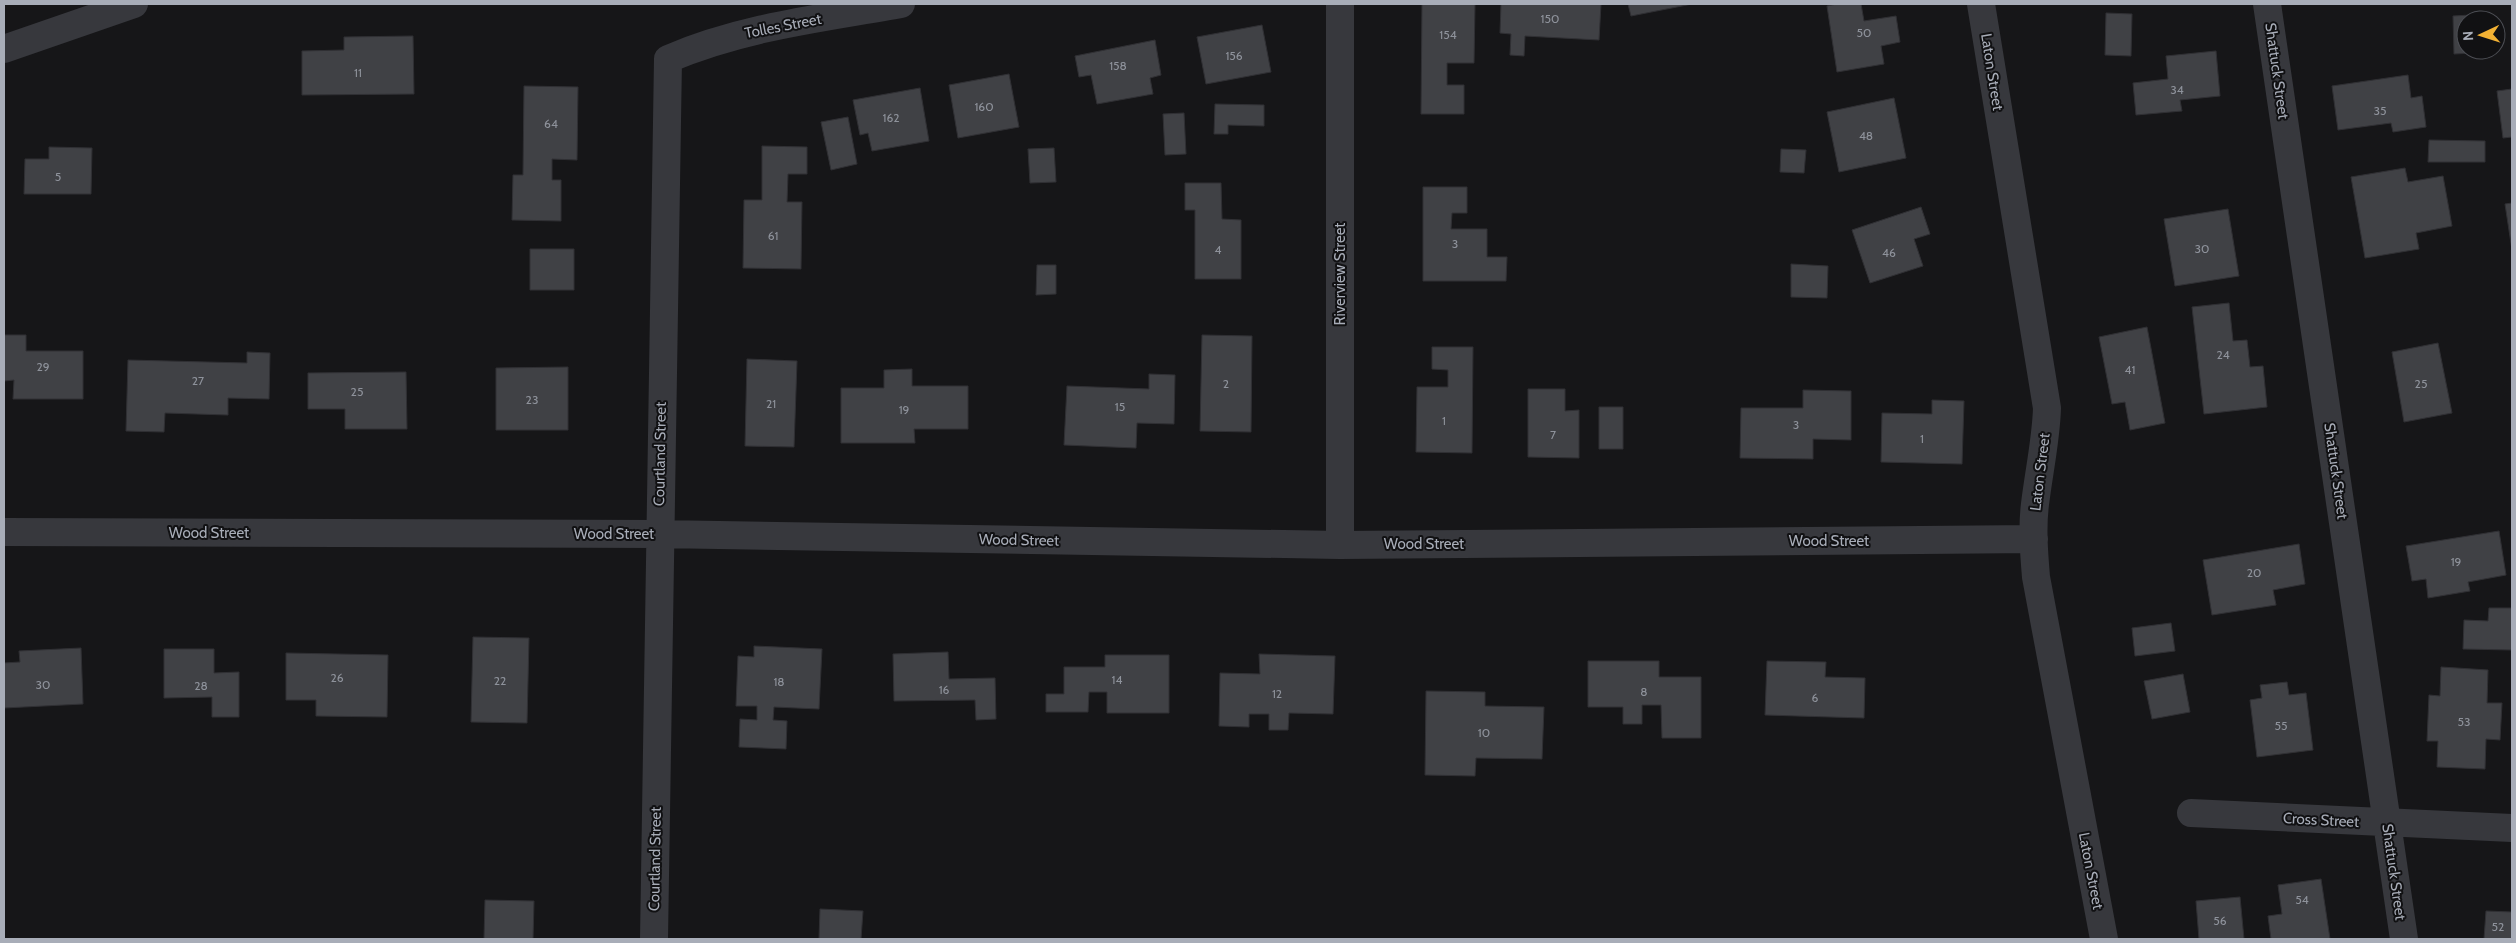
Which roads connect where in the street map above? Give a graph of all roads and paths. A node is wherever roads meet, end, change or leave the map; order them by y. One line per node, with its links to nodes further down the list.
1 (134, 4): 6 (street)
2 (901, 4): 7 (street, Tolles Street)
3 (1340, 4): 11 (street, Riverview Street)
4 (1981, 4): 10 (street, Laton Street)
5 (2267, 4): 13 (street, Shattuck Street)
6 (4, 49)
7 (668, 58): 9 (street, Courtland Street)
8 (4, 532): 9 (street, Wood Street)
9 (659, 534): 11 (street, Wood Street); 15 (street, Courtland Street)
10 (2034, 539): 11 (street, Wood Street); 16 (street, Laton Street)
11 (1340, 545)
12 (2191, 813): 13 (street, Cross Street)
13 (2387, 823): 14 (street, Cross Street); 17 (street, Shattuck Street)
14 (2512, 828)
15 (654, 939)
16 (2104, 939)
17 (2404, 939)

